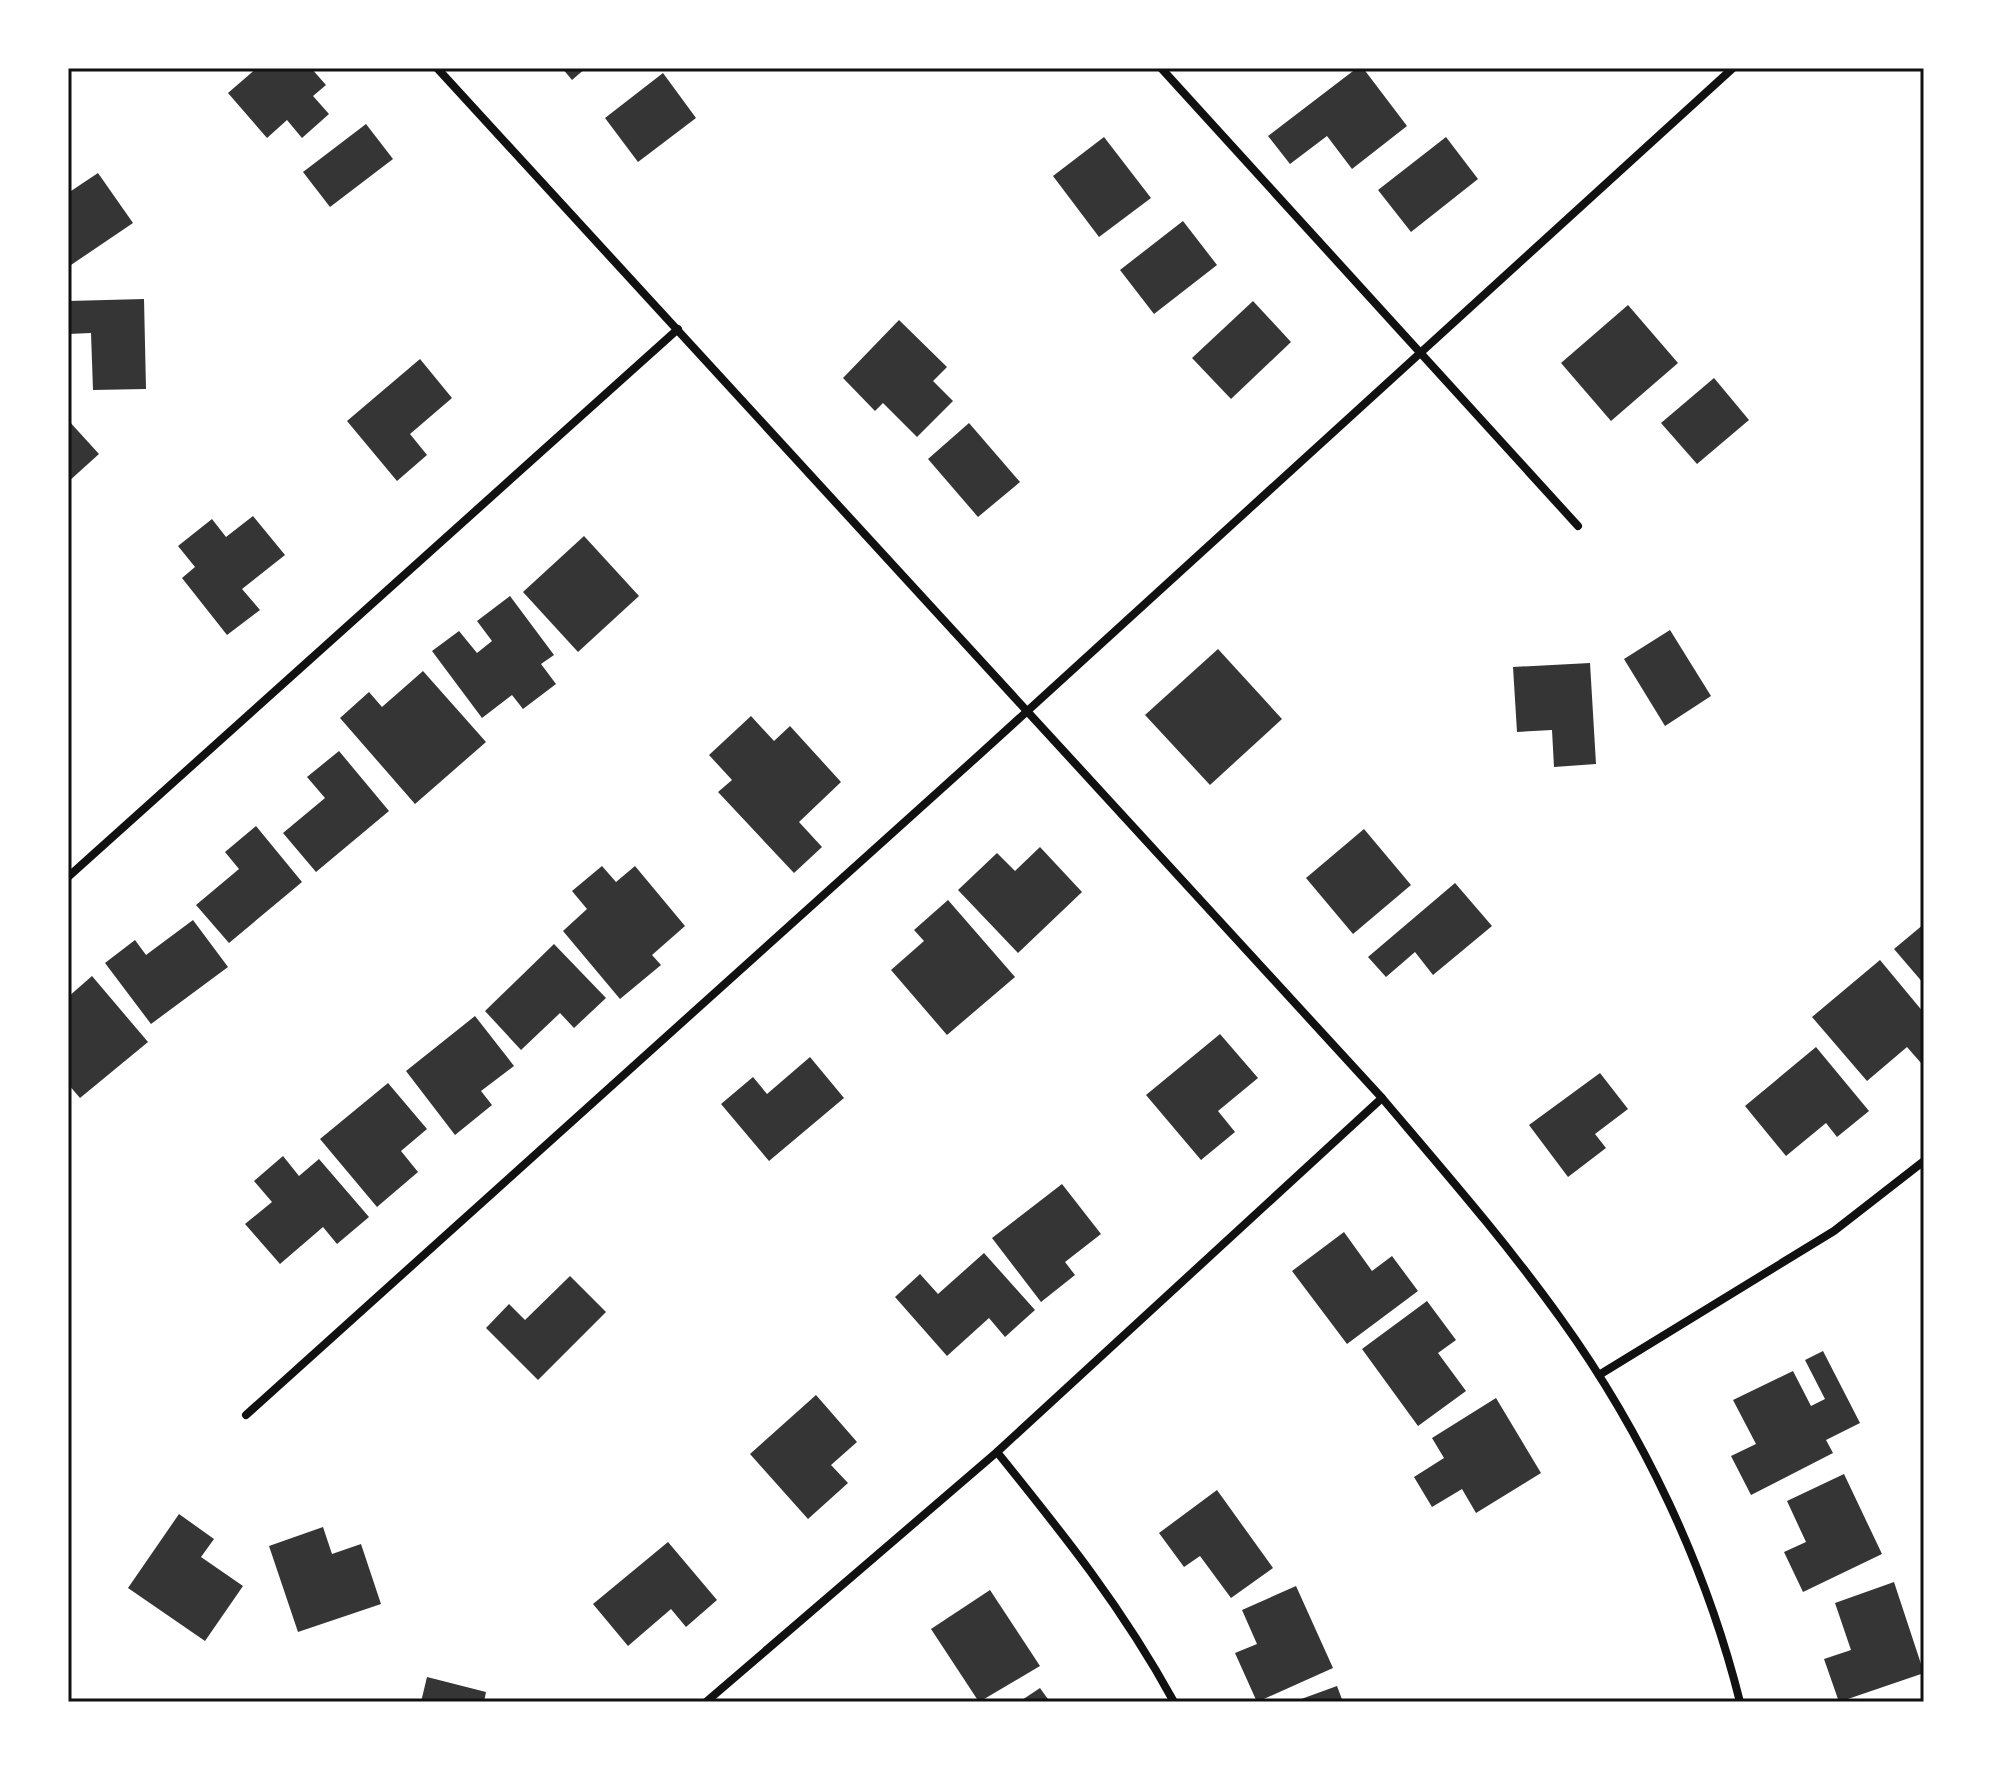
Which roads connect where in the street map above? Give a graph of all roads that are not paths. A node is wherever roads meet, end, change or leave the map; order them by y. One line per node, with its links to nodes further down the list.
1 (437, 68): 4 (street)
2 (1161, 68): 5 (street)
3 (1733, 68): 5 (street)
4 (678, 329): 7 (street); 8 (street)
5 (1420, 352): 6 (street); 7 (street)
6 (1578, 526)
7 (1026, 713): 9 (street); 12 (street)
8 (68, 877)
9 (1382, 1098): 11 (street); 13 (street)
10 (1924, 1161): 11 (street)
11 (1599, 1375): 16 (street)
12 (246, 1415)
13 (997, 1452): 14 (street); 15 (street)
14 (706, 1702)
15 (1174, 1702)
16 (1740, 1702)

